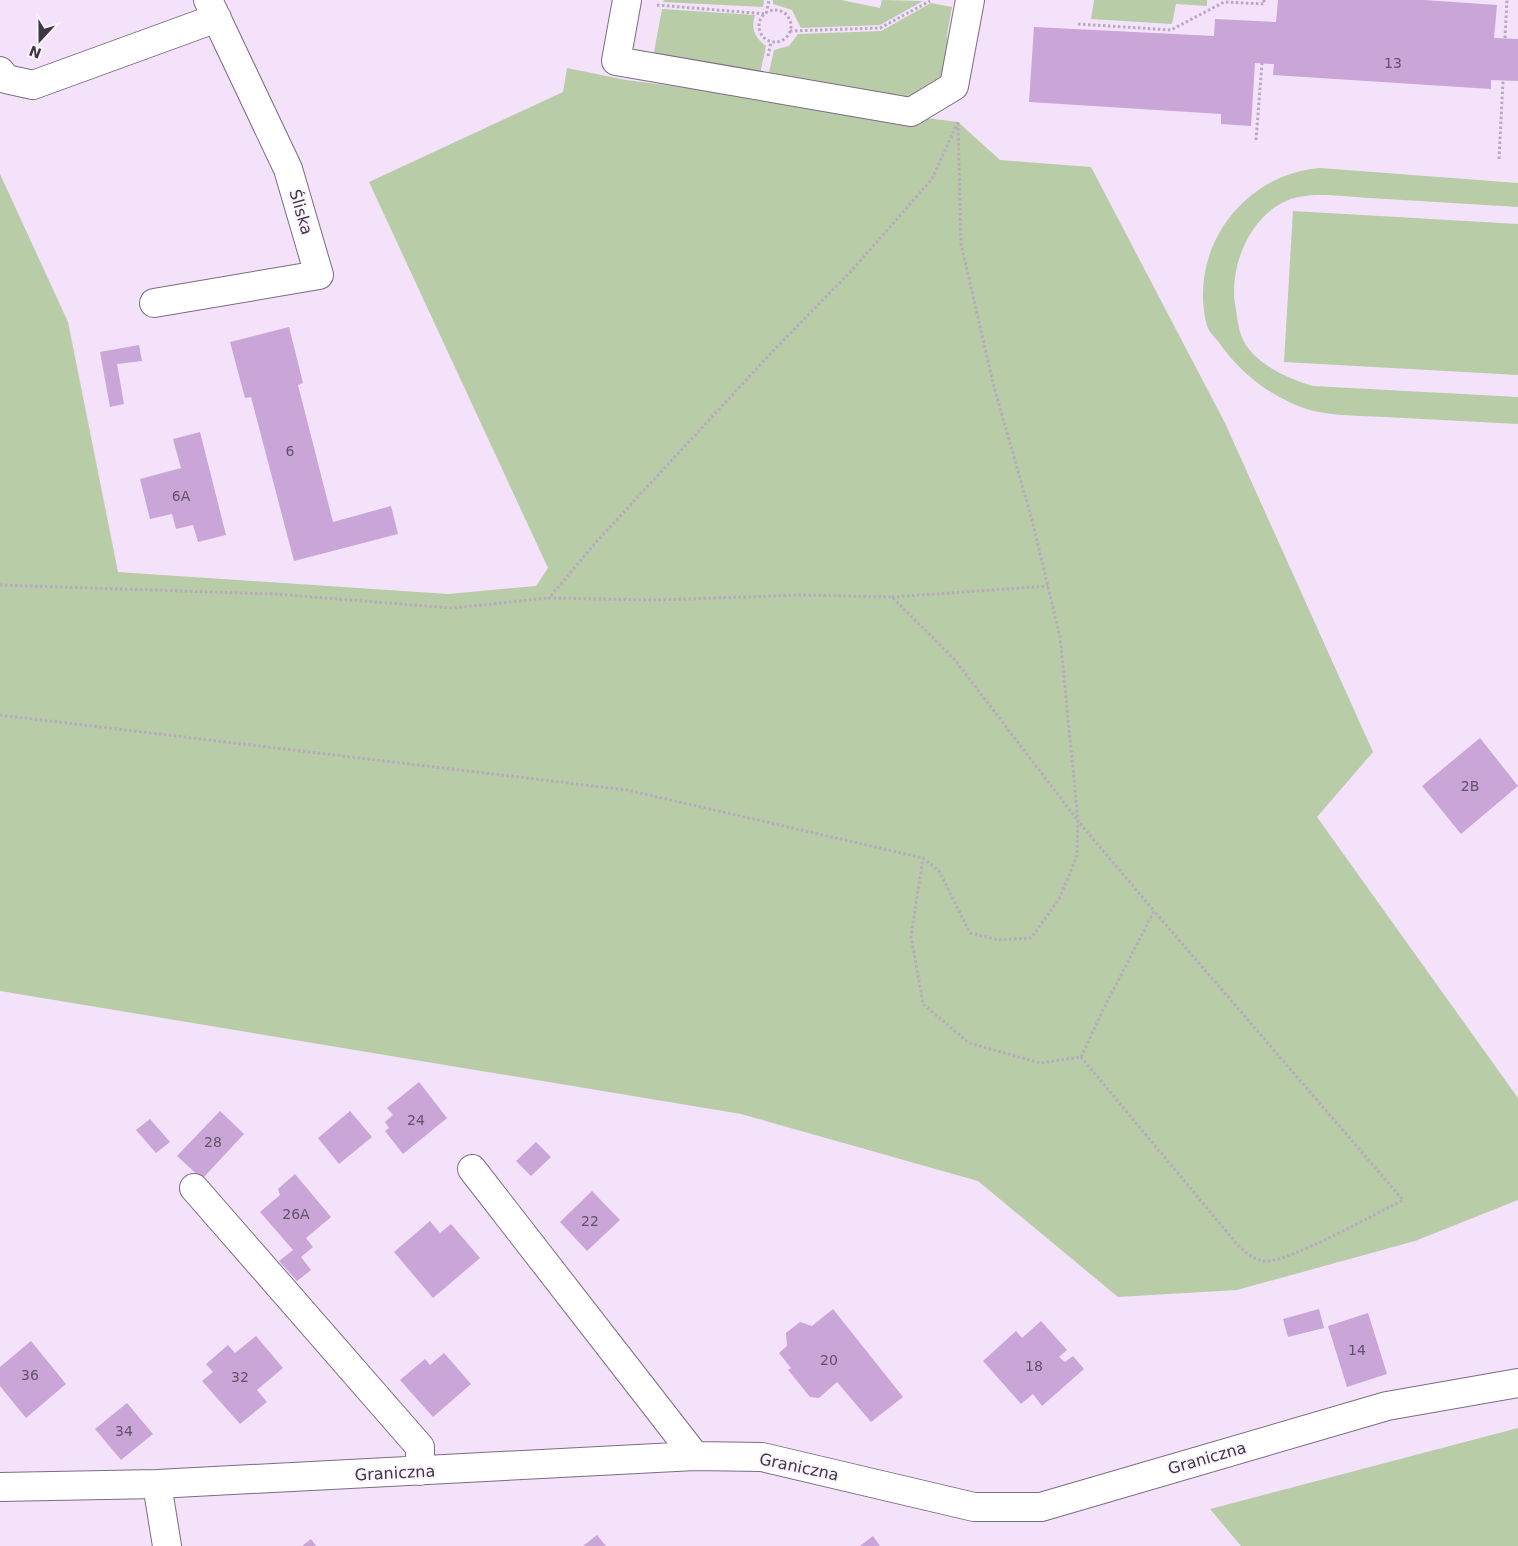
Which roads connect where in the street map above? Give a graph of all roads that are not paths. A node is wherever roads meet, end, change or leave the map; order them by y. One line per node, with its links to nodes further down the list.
1 (970, 0): 2 (street)
2 (627, 2)
3 (213, 9): 4 (street); 5 (street, Śliska)
4 (0, 71)
5 (154, 303)
6 (472, 1170): 9 (street)
7 (194, 1188): 10 (street)
8 (1518, 1383): 9 (street, Graniczna)
9 (695, 1456): 10 (street, Graniczna)
10 (420, 1472): 11 (street, Graniczna)
11 (157, 1484): 12 (street, Graniczna); 13 (street)
12 (0, 1487)
13 (167, 1546)

